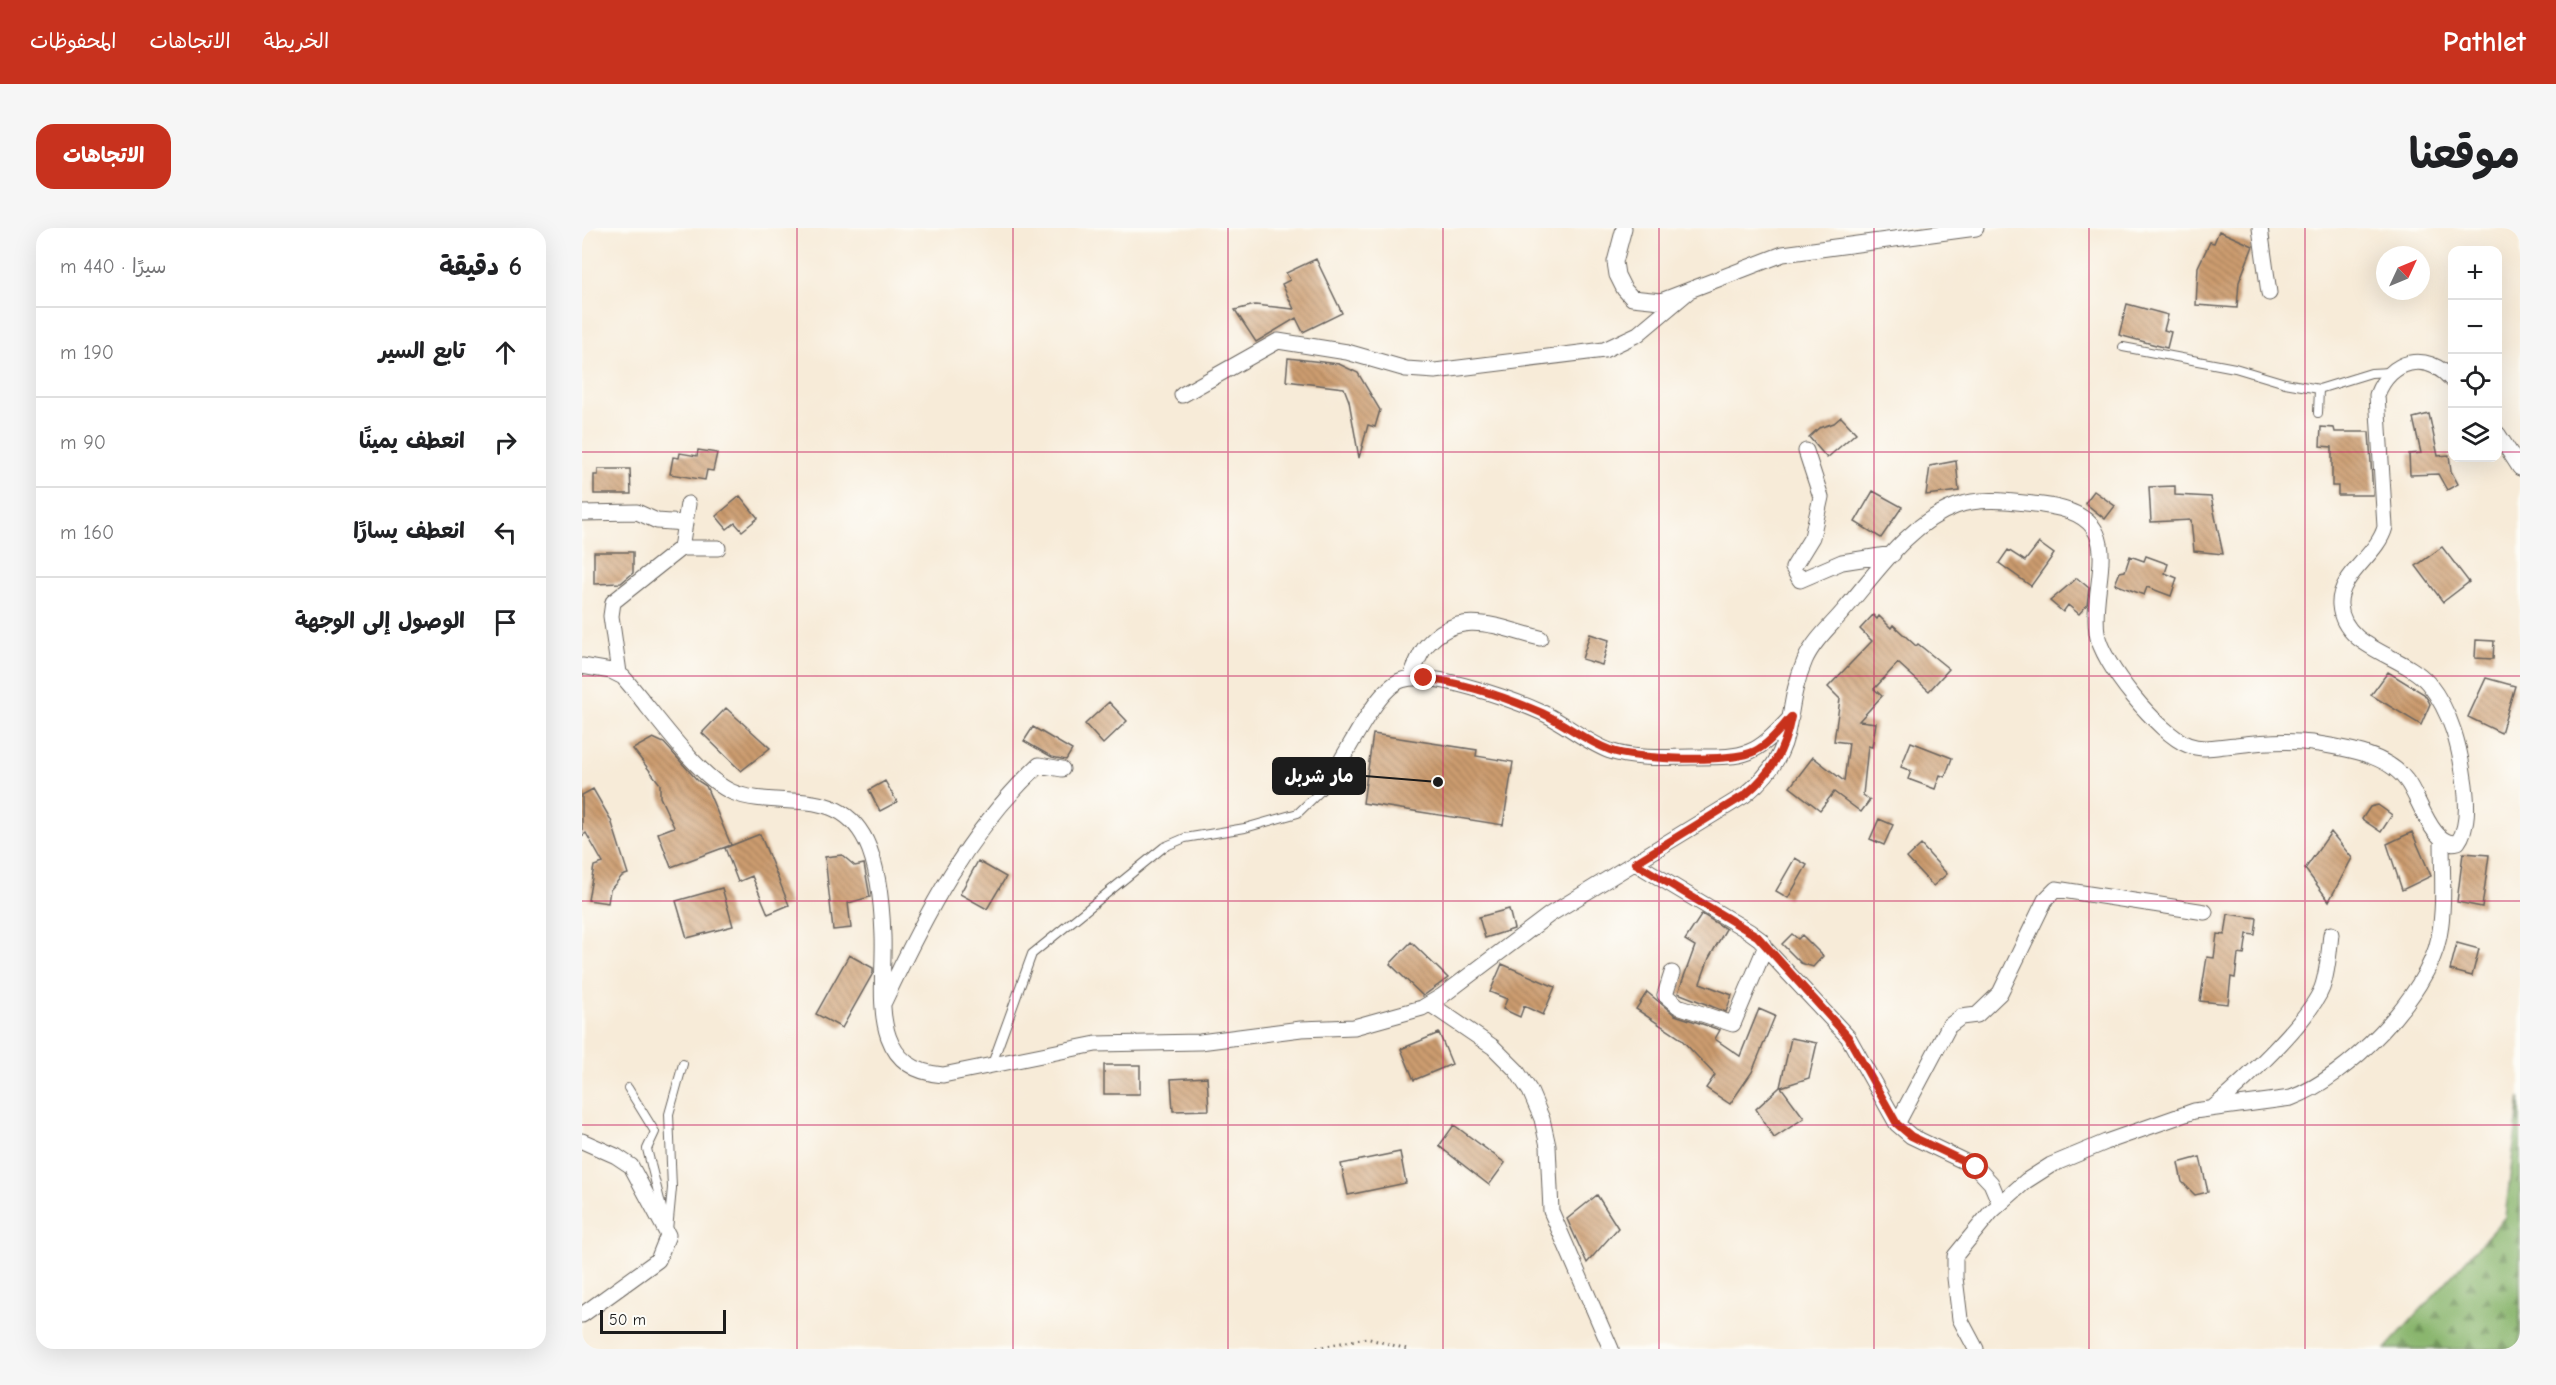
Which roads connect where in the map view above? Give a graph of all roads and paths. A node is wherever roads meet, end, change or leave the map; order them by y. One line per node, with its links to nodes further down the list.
1 (1624, 228): 4 (street)
2 (1976, 228): 4 (street)
3 (2260, 228): 5 (street)
4 (1688, 292): 10 (street)
5 (2270, 293)
6 (2123, 347): 9 (lane)
7 (2391, 372): 8 (street); 9 (lane); 28 (street)
8 (2448, 376)
9 (2319, 389): 11 (lane)
10 (1182, 395)
11 (2318, 413)
12 (2502, 441): 14 (street)
13 (1806, 451): 20 (street)
14 (2520, 468)
15 (688, 504): 17 (street)
16 (582, 513): 17 (street)
17 (685, 523): 18 (street)
18 (681, 548): 19 (street); 23 (street)
19 (718, 548)
20 (1893, 554): 25 (street); 28 (street)
21 (1540, 638): 24 (street)
22 (582, 666): 23 (street)
23 (619, 673): 35 (street)
24 (1410, 678): 25 (street); 26 (street)
25 (1791, 717): 29 (street)
26 (1342, 759): 37 (lane)
27 (1062, 769): 35 (street)
28 (2442, 840): 39 (street)
29 (1635, 863): 32 (street); 34 (street)
30 (2205, 912): 40 (street)
31 (2331, 934): 39 (street)
32 (1765, 948): 33 (street); 40 (street)
33 (1672, 974)
34 (1430, 1004): 37 (street); 47 (street)
35 (883, 1005): 37 (street)
36 (683, 1064): 43 (lane)
37 (992, 1066)
38 (628, 1088): 43 (lane)
39 (2214, 1107): 42 (street)
40 (1897, 1124): 42 (street)
41 (582, 1141): 43 (street)
42 (2000, 1204): 48 (street)
43 (668, 1235): 44 (street)
44 (582, 1315)
45 (1311, 1349): 46 (path)
46 (1407, 1349)
47 (1611, 1349)
48 (1976, 1349)

